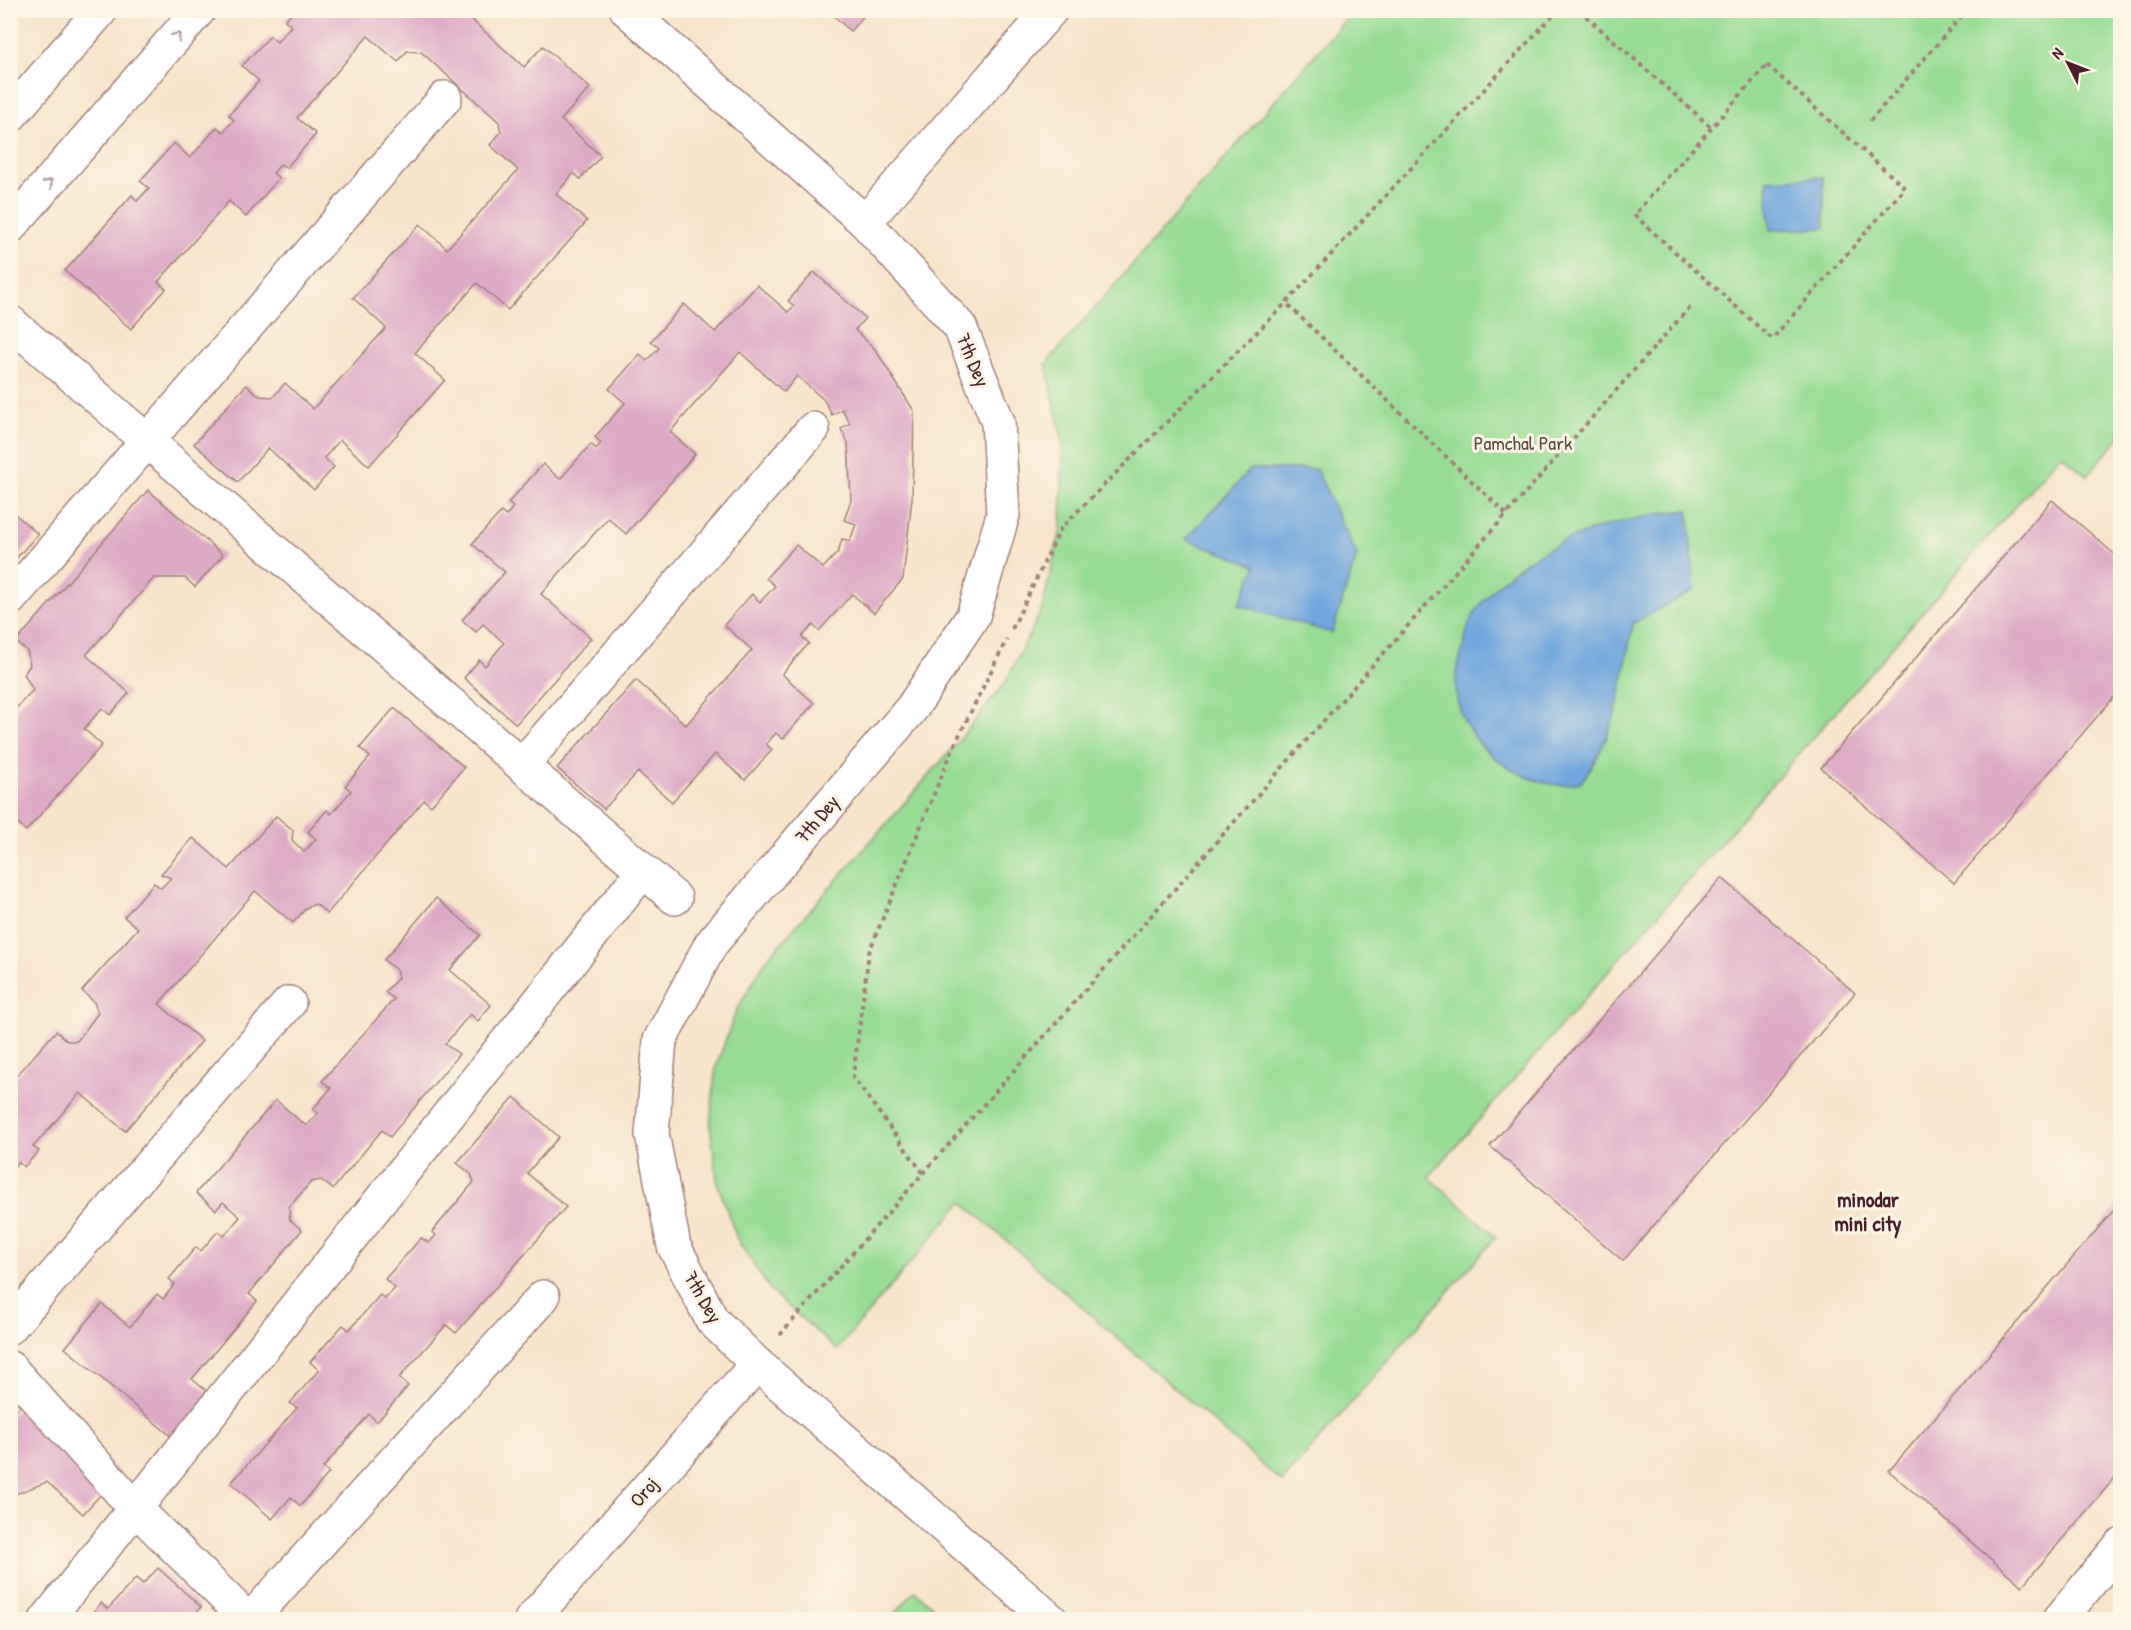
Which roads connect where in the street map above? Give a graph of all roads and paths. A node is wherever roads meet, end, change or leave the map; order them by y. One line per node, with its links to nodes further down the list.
1 (101, 10): 9 (street)
2 (199, 10): 13 (street, one-way to 2)
3 (627, 10): 12 (street, 7th Dey)
4 (1051, 10): 12 (street)
5 (1558, 10): 14 (path)
6 (1579, 10): 11 (path)
7 (1967, 10): 10 (path)
8 (445, 98): 18 (street)
9 (10, 116)
10 (1870, 121)
11 (1712, 128): 11 (path)
12 (865, 222): 28 (street, 7th Dey)
13 (10, 227)
14 (1286, 303): 19 (path); 25 (path)
15 (1690, 307): 19 (path)
16 (10, 322): 18 (street)
17 (813, 429): 21 (street)
18 (147, 441): 20 (street); 21 (street)
19 (1506, 514): 25 (path)
20 (10, 599)
21 (522, 765): 22 (street)
22 (643, 871): 23 (street); 30 (street)
23 (675, 898)
24 (289, 1003): 27 (street)
25 (923, 1173): 28 (path)
26 (543, 1297): 33 (street)
27 (10, 1327)
28 (756, 1364): 34 (street, Oroj); 35 (street, 7th Dey)
29 (10, 1368): 30 (street)
30 (134, 1507): 32 (street); 33 (street)
31 (2121, 1546): 36 (street)
32 (46, 1620)
33 (249, 1620)
34 (531, 1620)
35 (1051, 1620)
36 (2060, 1620)

